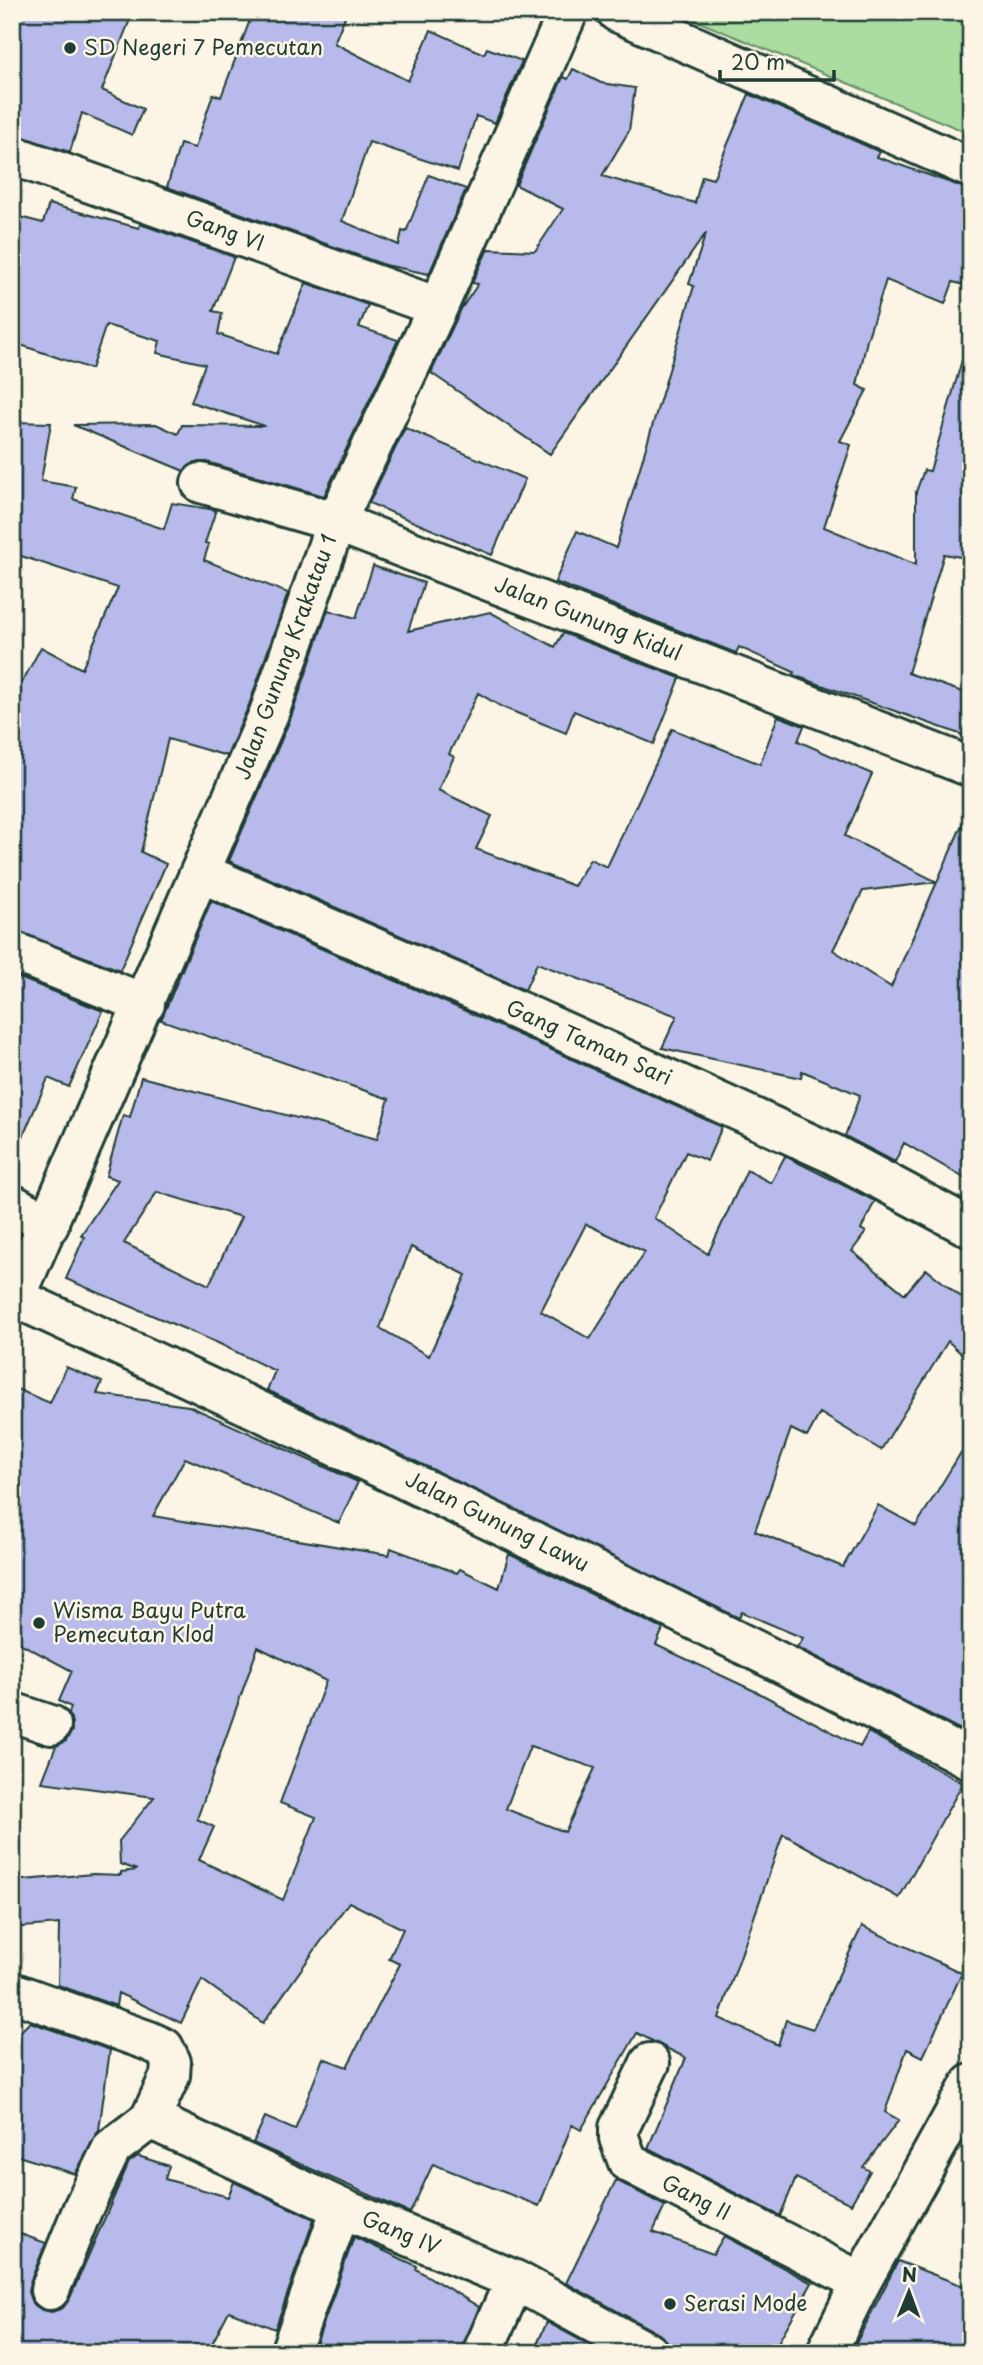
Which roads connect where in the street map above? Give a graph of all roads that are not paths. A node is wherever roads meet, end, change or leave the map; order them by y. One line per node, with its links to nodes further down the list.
1 (568, 12): 5 (main road, Jalan Gunung Krakatau 1)
2 (617, 12): 4 (main road)
3 (12, 155): 5 (main road, Gang VI)
4 (971, 168)
5 (438, 307): 7 (main road, Jalan Gunung Krakatau 1)
6 (201, 483): 7 (main road, Jalan Gunung Kidul)
7 (336, 522): 8 (main road, Jalan Gunung Kidul); 9 (main road, Jalan Gunung Krakatau 1)
8 (971, 767)
9 (201, 873): 11 (main road, Jalan Gunung Krakatau 1); 14 (main road, Gang Taman Sari)
10 (12, 951): 11 (main road)
11 (145, 1004): 13 (main road, Jalan Gunung Krakatau 1)
12 (12, 1204): 13 (main road)
13 (49, 1225): 15 (main road, Jalan Gunung Krakatau 1)
14 (971, 1228)
15 (14, 1302): 18 (main road, Jalan Gunung Lawu)
16 (12, 1712): 17 (main road)
17 (51, 1725)
18 (971, 1760)
19 (12, 1992): 22 (main road)
20 (650, 2063): 25 (main road, Gang II)
21 (971, 2084): 25 (main road)
22 (150, 2119): 23 (main road, Gang IV); 26 (main road)
23 (341, 2208): 24 (main road, Gang IV); 27 (main road)
24 (515, 2280): 28 (main road); 29 (main road, Gang IV)
25 (861, 2282): 30 (main road)
26 (50, 2290)
27 (290, 2353)
28 (482, 2353)
29 (649, 2353)
30 (826, 2353)

